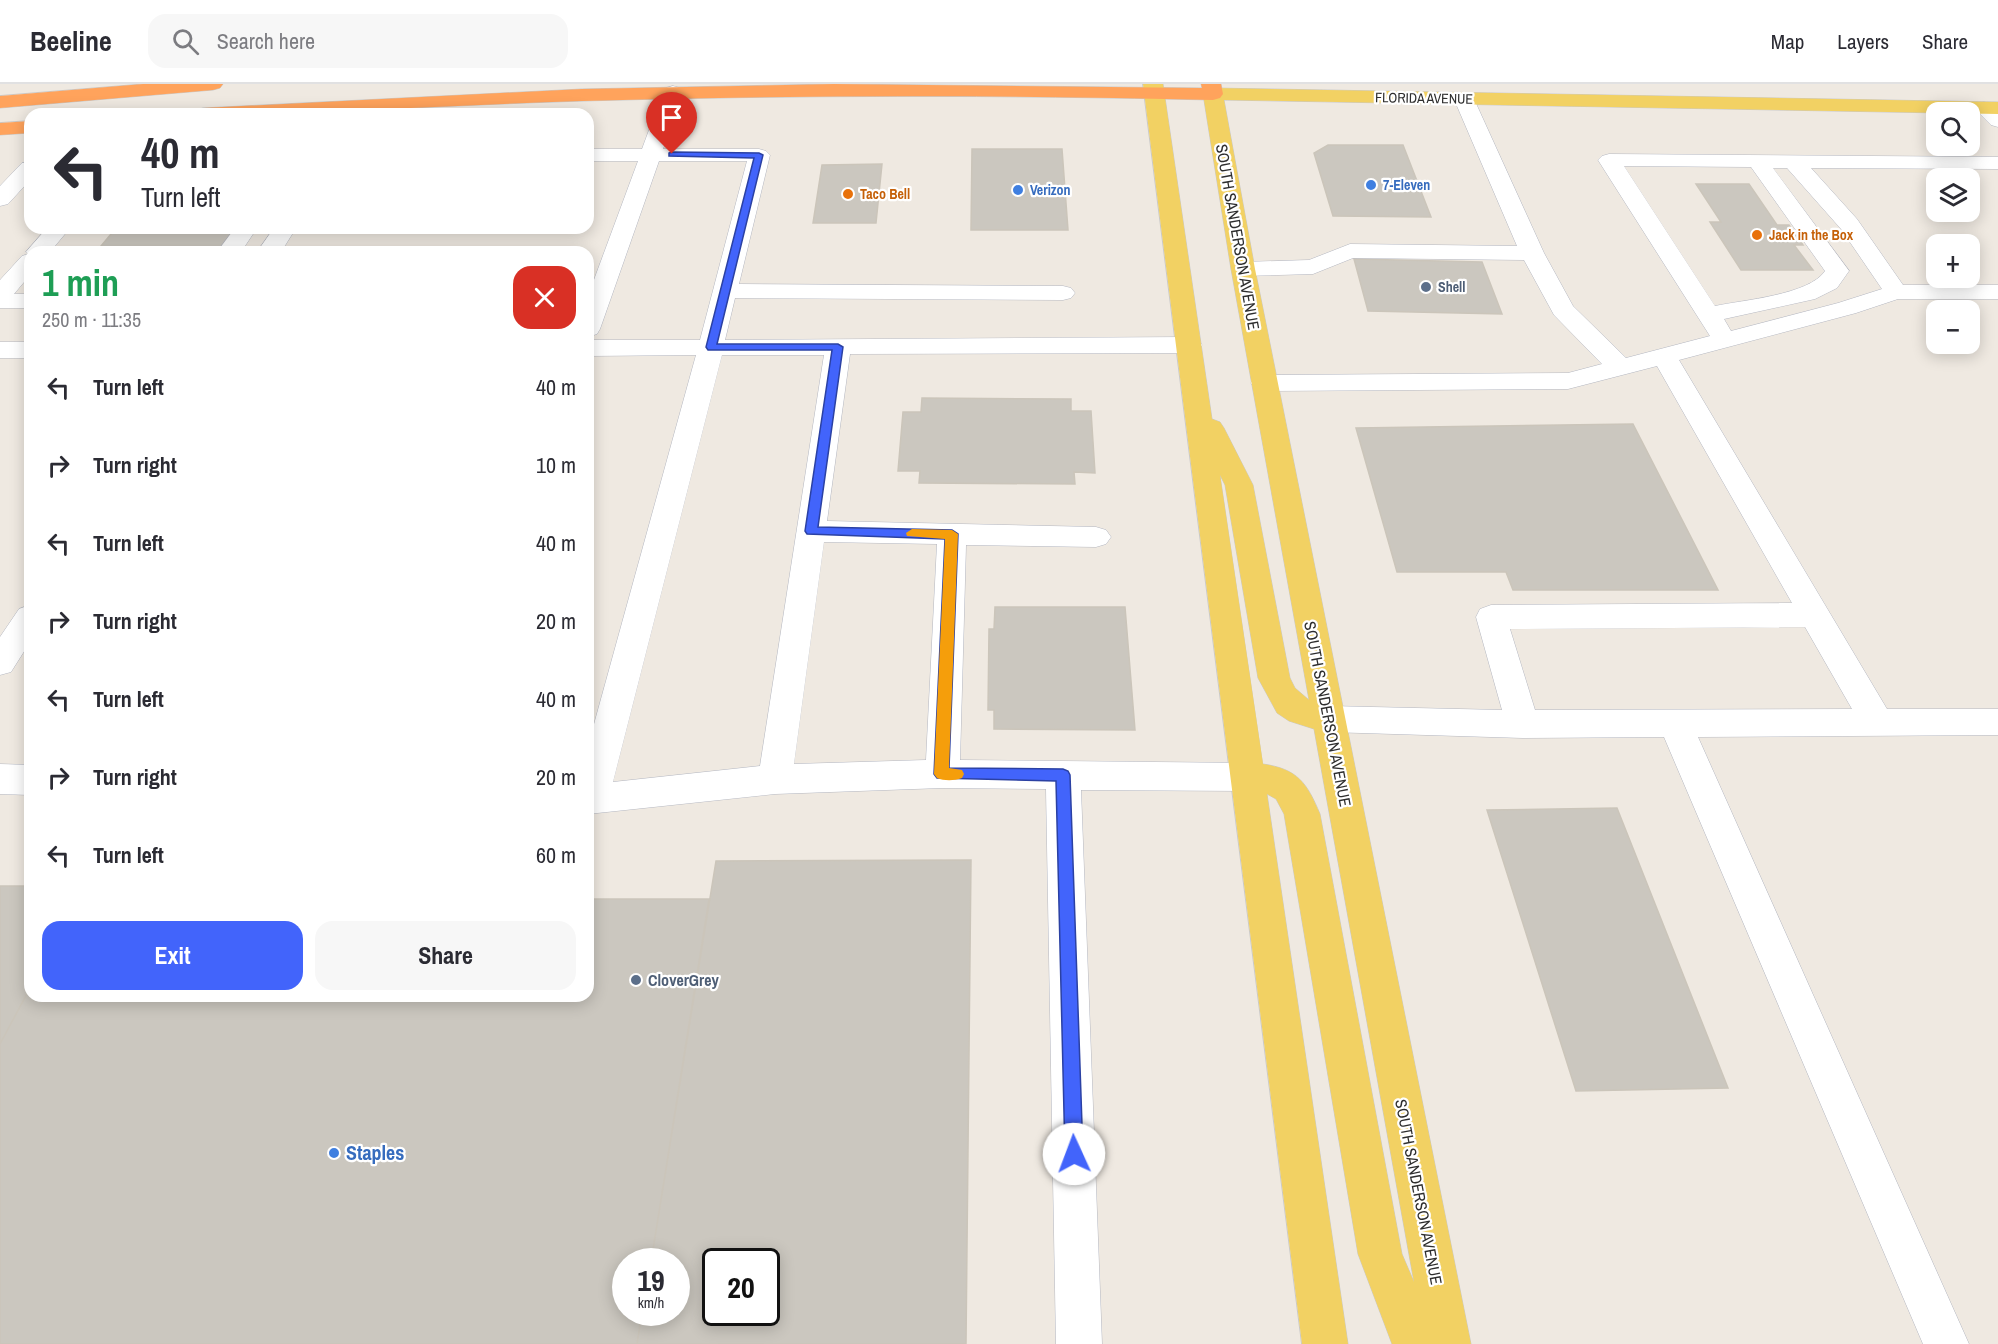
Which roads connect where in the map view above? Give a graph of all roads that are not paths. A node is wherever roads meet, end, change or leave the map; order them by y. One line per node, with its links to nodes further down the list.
1 (213, 84): 2 (highway)
2 (133, 87): 7 (highway); 8 (highway)
3 (1154, 88): 4 (highway, FLORIDA AVENUE); 5 (highway, FLORIDA AVENUE); 37 (main road)
4 (1212, 89): 6 (main road, FLORIDA AVENUE); 26 (main road, SOUTH SANDERSON AVENUE)
5 (673, 92): 9 (highway, FLORIDA AVENUE); 15 (lane)
6 (1464, 99): 10 (main road, FLORIDA AVENUE); 24 (lane)
7 (0, 102)
8 (83, 108)
9 (300, 108)
10 (1993, 113)
11 (24, 114): 12 (highway)
12 (0, 116)
13 (24, 127): 14 (highway)
14 (0, 129)
15 (650, 154): 16 (lane); 27 (lane); 34 (lane)
16 (594, 155)
17 (1757, 161): 18 (lane); 35 (lane); 35 (lane)
18 (1793, 161): 19 (lane); 28 (lane)
19 (1998, 163)
20 (24, 174): 21 (lane)
21 (0, 199)
22 (54, 234): 23 (lane)
23 (43, 246)
24 (1532, 253): 26 (lane); 44 (lane)
25 (24, 268): 31 (lane)
26 (1243, 269): 45 (main road, SOUTH SANDERSON AVENUE)
27 (725, 291): 30 (lane); 38 (lane)
28 (1896, 292): 29 (lane); 36 (lane)
29 (1998, 292)
30 (1063, 293)
31 (0, 295)
32 (0, 301): 33 (lane)
33 (24, 301)
34 (594, 312)
35 (1709, 315): 36 (lane)
36 (1725, 340): 43 (lane)
37 (1189, 345): 39 (lane); 46 (main road)
38 (711, 347): 39 (lane); 40 (lane); 64 (lane)
39 (838, 347): 47 (lane)
40 (594, 348)
41 (0, 350): 42 (lane)
42 (24, 350)
43 (1663, 356): 44 (lane); 50 (lane)
44 (1621, 368): 45 (lane)
45 (1264, 383): 53 (main road, SOUTH SANDERSON AVENUE)
46 (1198, 401): 53 (main road); 60 (main road)
47 (811, 531): 48 (lane); 62 (lane)
48 (952, 534): 49 (lane); 58 (lane)
49 (1096, 537)
50 (1814, 615): 54 (lane); 57 (lane)
51 (24, 626): 52 (lane)
52 (0, 663)
53 (1329, 719): 57 (lane); 69 (main road, SOUTH SANDERSON AVENUE)
54 (1877, 722): 55 (lane); 56 (lane)
55 (1998, 722)
56 (1675, 723): 57 (lane); 70 (lane)
57 (1523, 724)
58 (942, 774): 59 (lane); 62 (lane)
59 (1063, 775): 60 (lane); 66 (lane)
60 (1248, 777): 67 (main road); 68 (main road)
61 (0, 779): 63 (lane)
62 (775, 779): 65 (lane)
63 (24, 780)
64 (594, 784)
65 (594, 799)
66 (1079, 1344)
67 (1324, 1344)
68 (1415, 1344)
69 (1448, 1344)
70 (1946, 1344)

